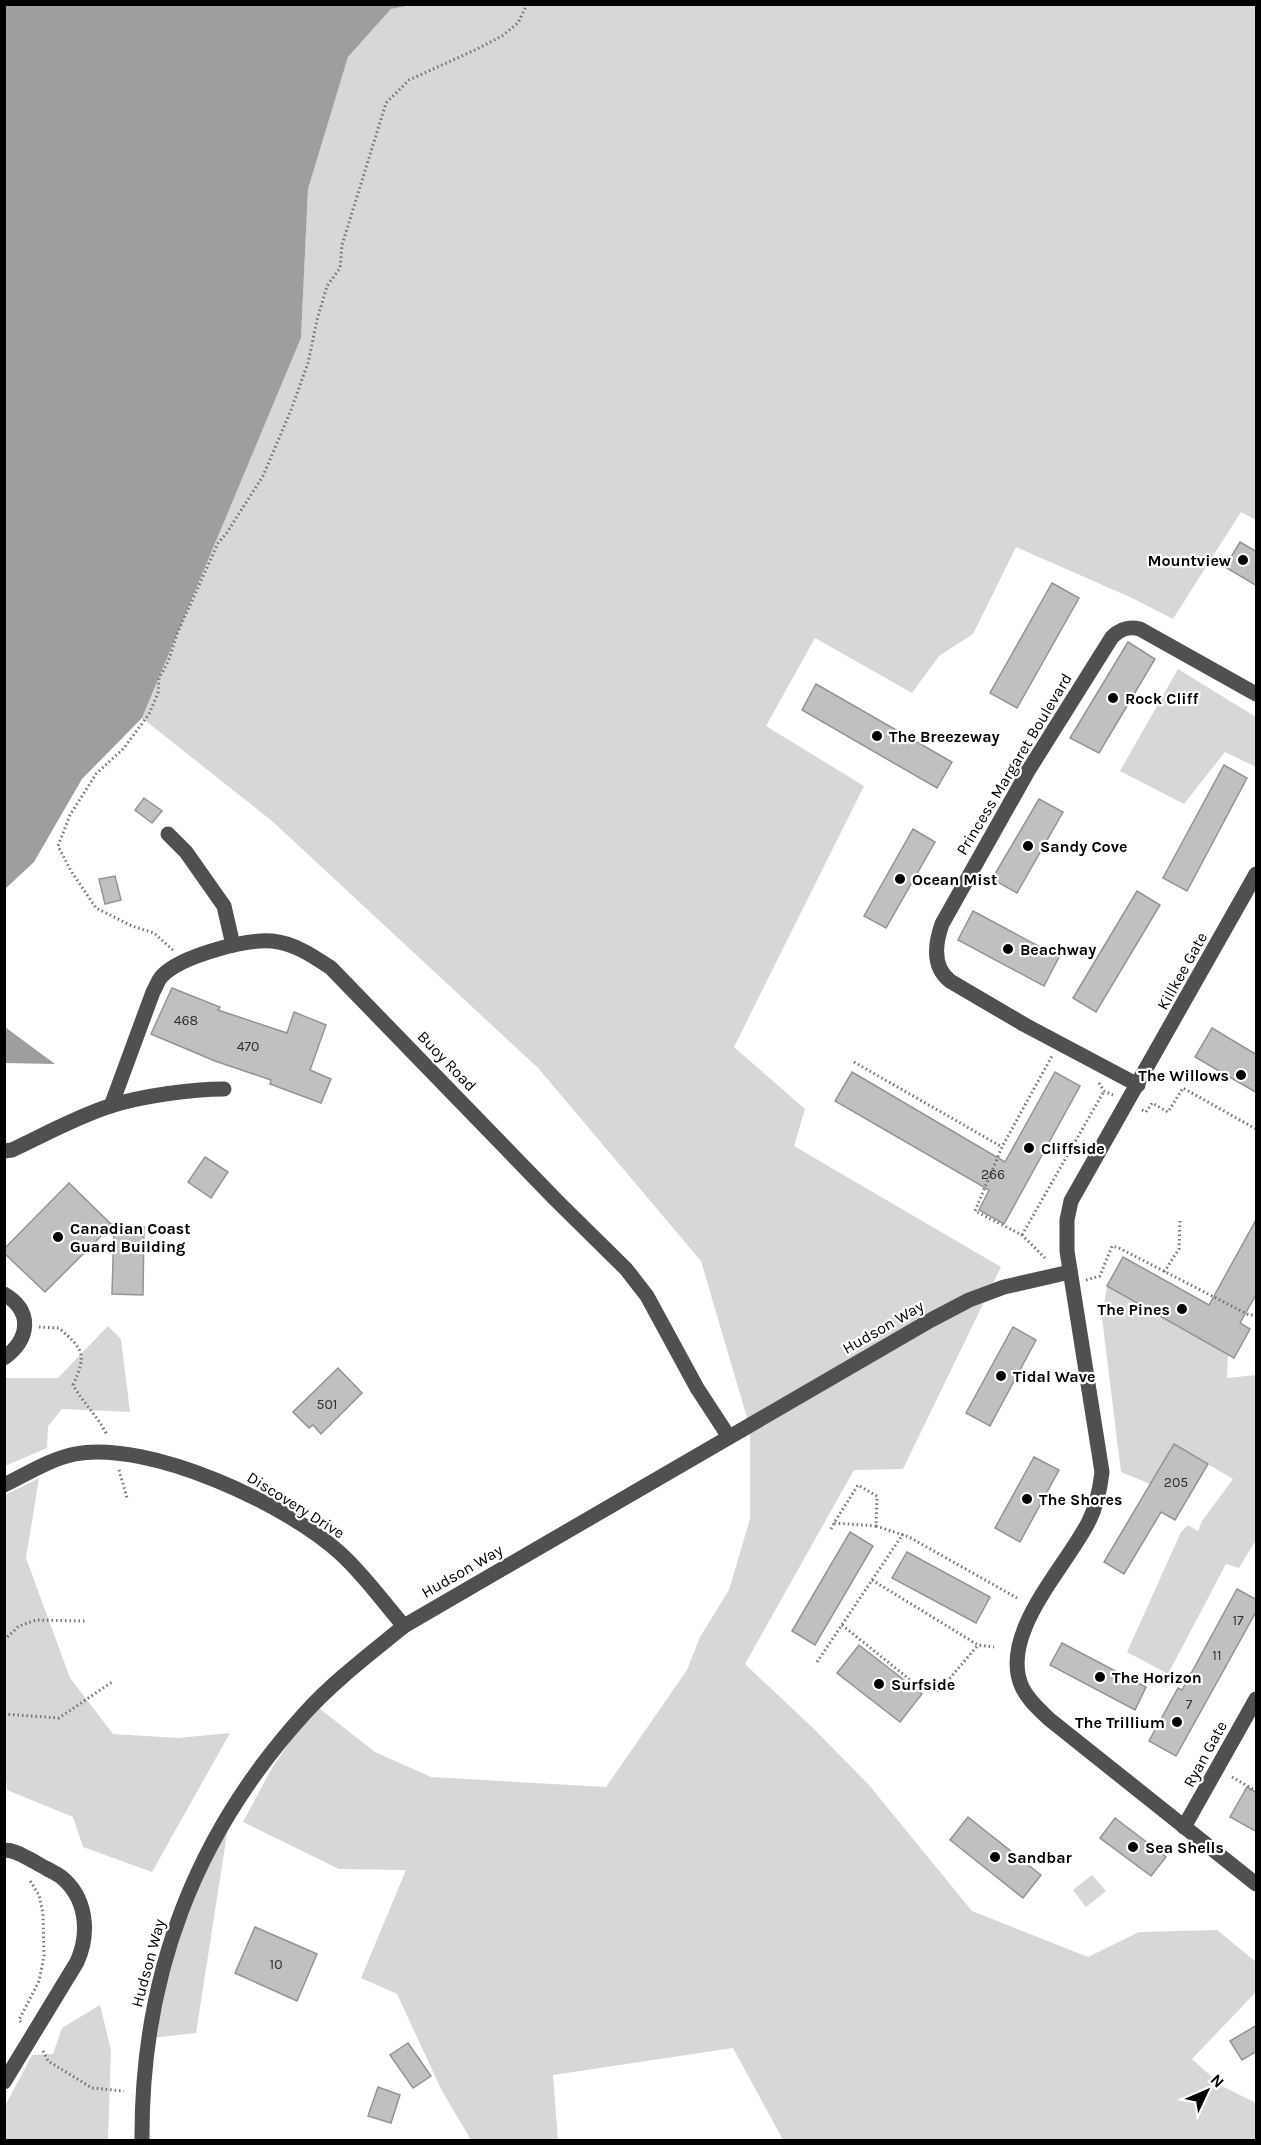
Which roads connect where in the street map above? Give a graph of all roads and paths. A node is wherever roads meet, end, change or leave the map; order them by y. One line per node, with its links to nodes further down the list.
1 (527, 4): 6 (path)
2 (1257, 694): 10 (street, Princess Margaret Boulevard)
3 (168, 834): 5 (street)
4 (1257, 874): 10 (street, Killkee Gate)
5 (233, 945): 6 (street, Buoy Road); 28 (street, Buoy Road)
6 (185, 961): 14 (street, Buoy Road)
7 (1053, 1054): 17 (path)
8 (854, 1062): 17 (path)
9 (1094, 1078): 12 (path)
10 (1138, 1085): 23 (street)
11 (224, 1089): 14 (street)
12 (1104, 1091): 13 (path); 20 (path)
13 (1113, 1095)
14 (111, 1106): 18 (street)
15 (1138, 1108): 16 (path)
16 (1257, 1129)
17 (1002, 1147): 20 (path)
18 (4, 1151)
19 (1180, 1219): 22 (path)
20 (1022, 1235): 21 (path)
21 (1045, 1258)
22 (1164, 1272): 23 (path); 25 (path)
23 (1072, 1278): 28 (street, Hudson Way); 50 (street)
24 (4, 1294): 26 (street)
25 (1257, 1315)
26 (25, 1326): 27 (street); 29 (path)
27 (4, 1358)
28 (729, 1437): 40 (street, Hudson Way)
29 (114, 1452): 30 (street, Discovery Drive); 31 (path); 40 (street, Discovery Drive)
30 (4, 1485)
31 (127, 1498)
32 (834, 1523): 33 (path); 33 (path); 34 (path)
33 (876, 1526): 35 (path)
34 (831, 1528)
35 (903, 1534): 36 (path); 37 (path)
36 (872, 1580): 39 (path); 42 (path)
37 (1017, 1598)
38 (87, 1621): 41 (path)
39 (842, 1625): 42 (path); 44 (path)
40 (404, 1626): 57 (street, Hudson Way)
41 (4, 1640)
42 (978, 1645): 43 (path)
43 (994, 1647)
44 (817, 1662)
45 (112, 1682): 47 (path)
46 (1257, 1699): 50 (street, Ryan Gate)
47 (4, 1714)
48 (1232, 1777): 49 (path)
49 (1257, 1791)
50 (1184, 1827): 53 (street)
51 (4, 1850): 54 (street)
52 (29, 1879): 54 (path)
53 (1257, 1884)
54 (31, 2036): 55 (street); 56 (path)
55 (4, 2082)
56 (124, 2091)
57 (142, 2140)

